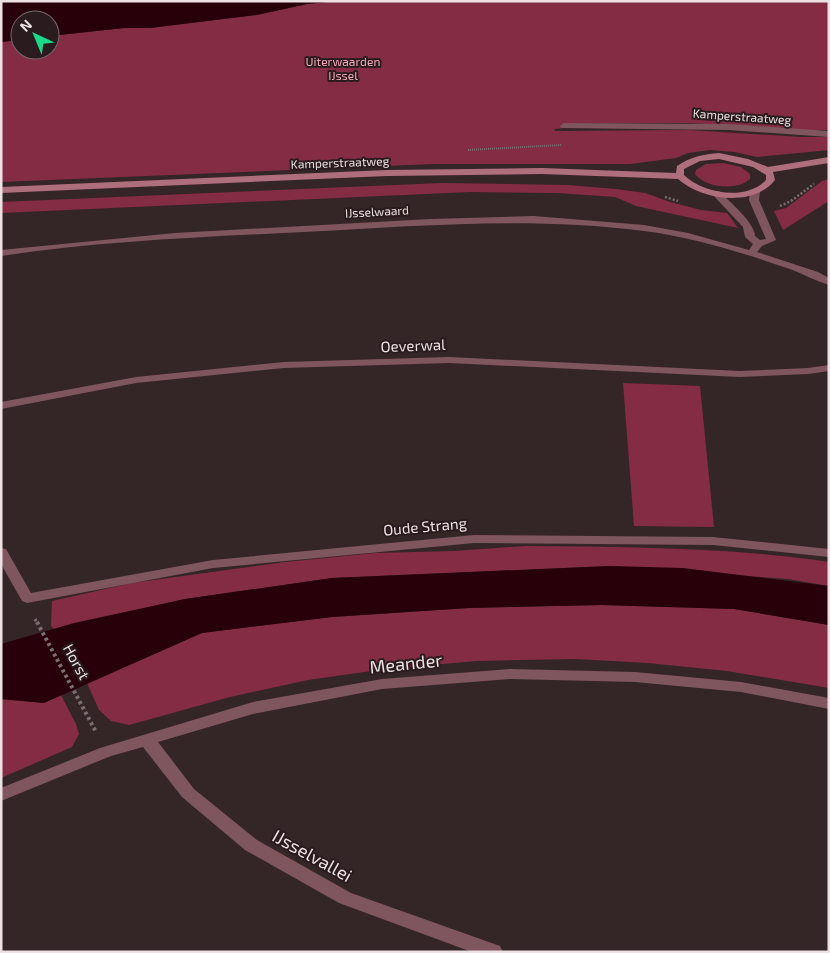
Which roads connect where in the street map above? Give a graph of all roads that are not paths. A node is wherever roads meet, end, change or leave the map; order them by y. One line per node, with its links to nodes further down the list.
1 (564, 126): 2 (street, Kamperstraatweg)
2 (829, 134)
3 (829, 160): 4 (main road)
4 (766, 170): 5 (main road); 7 (main road)
5 (680, 176): 6 (main road, Kamperstraatweg); 8 (main road)
6 (1, 190)
7 (755, 191): 8 (main road); 9 (street)
8 (716, 193): 9 (street)
9 (759, 244): 10 (street)
10 (752, 252): 11 (street, IJsselwaard); 12 (street, IJsselwaard)
11 (1, 253)
12 (829, 282)
13 (829, 368): 14 (street, Oeverwal)
14 (1, 406)
15 (1, 552): 16 (street, Oude Strang)
16 (829, 553)
17 (829, 704): 18 (street, Meander)
18 (147, 740): 19 (street, Meander); 20 (street, IJsselvallei)
19 (1, 795)
20 (494, 952)

